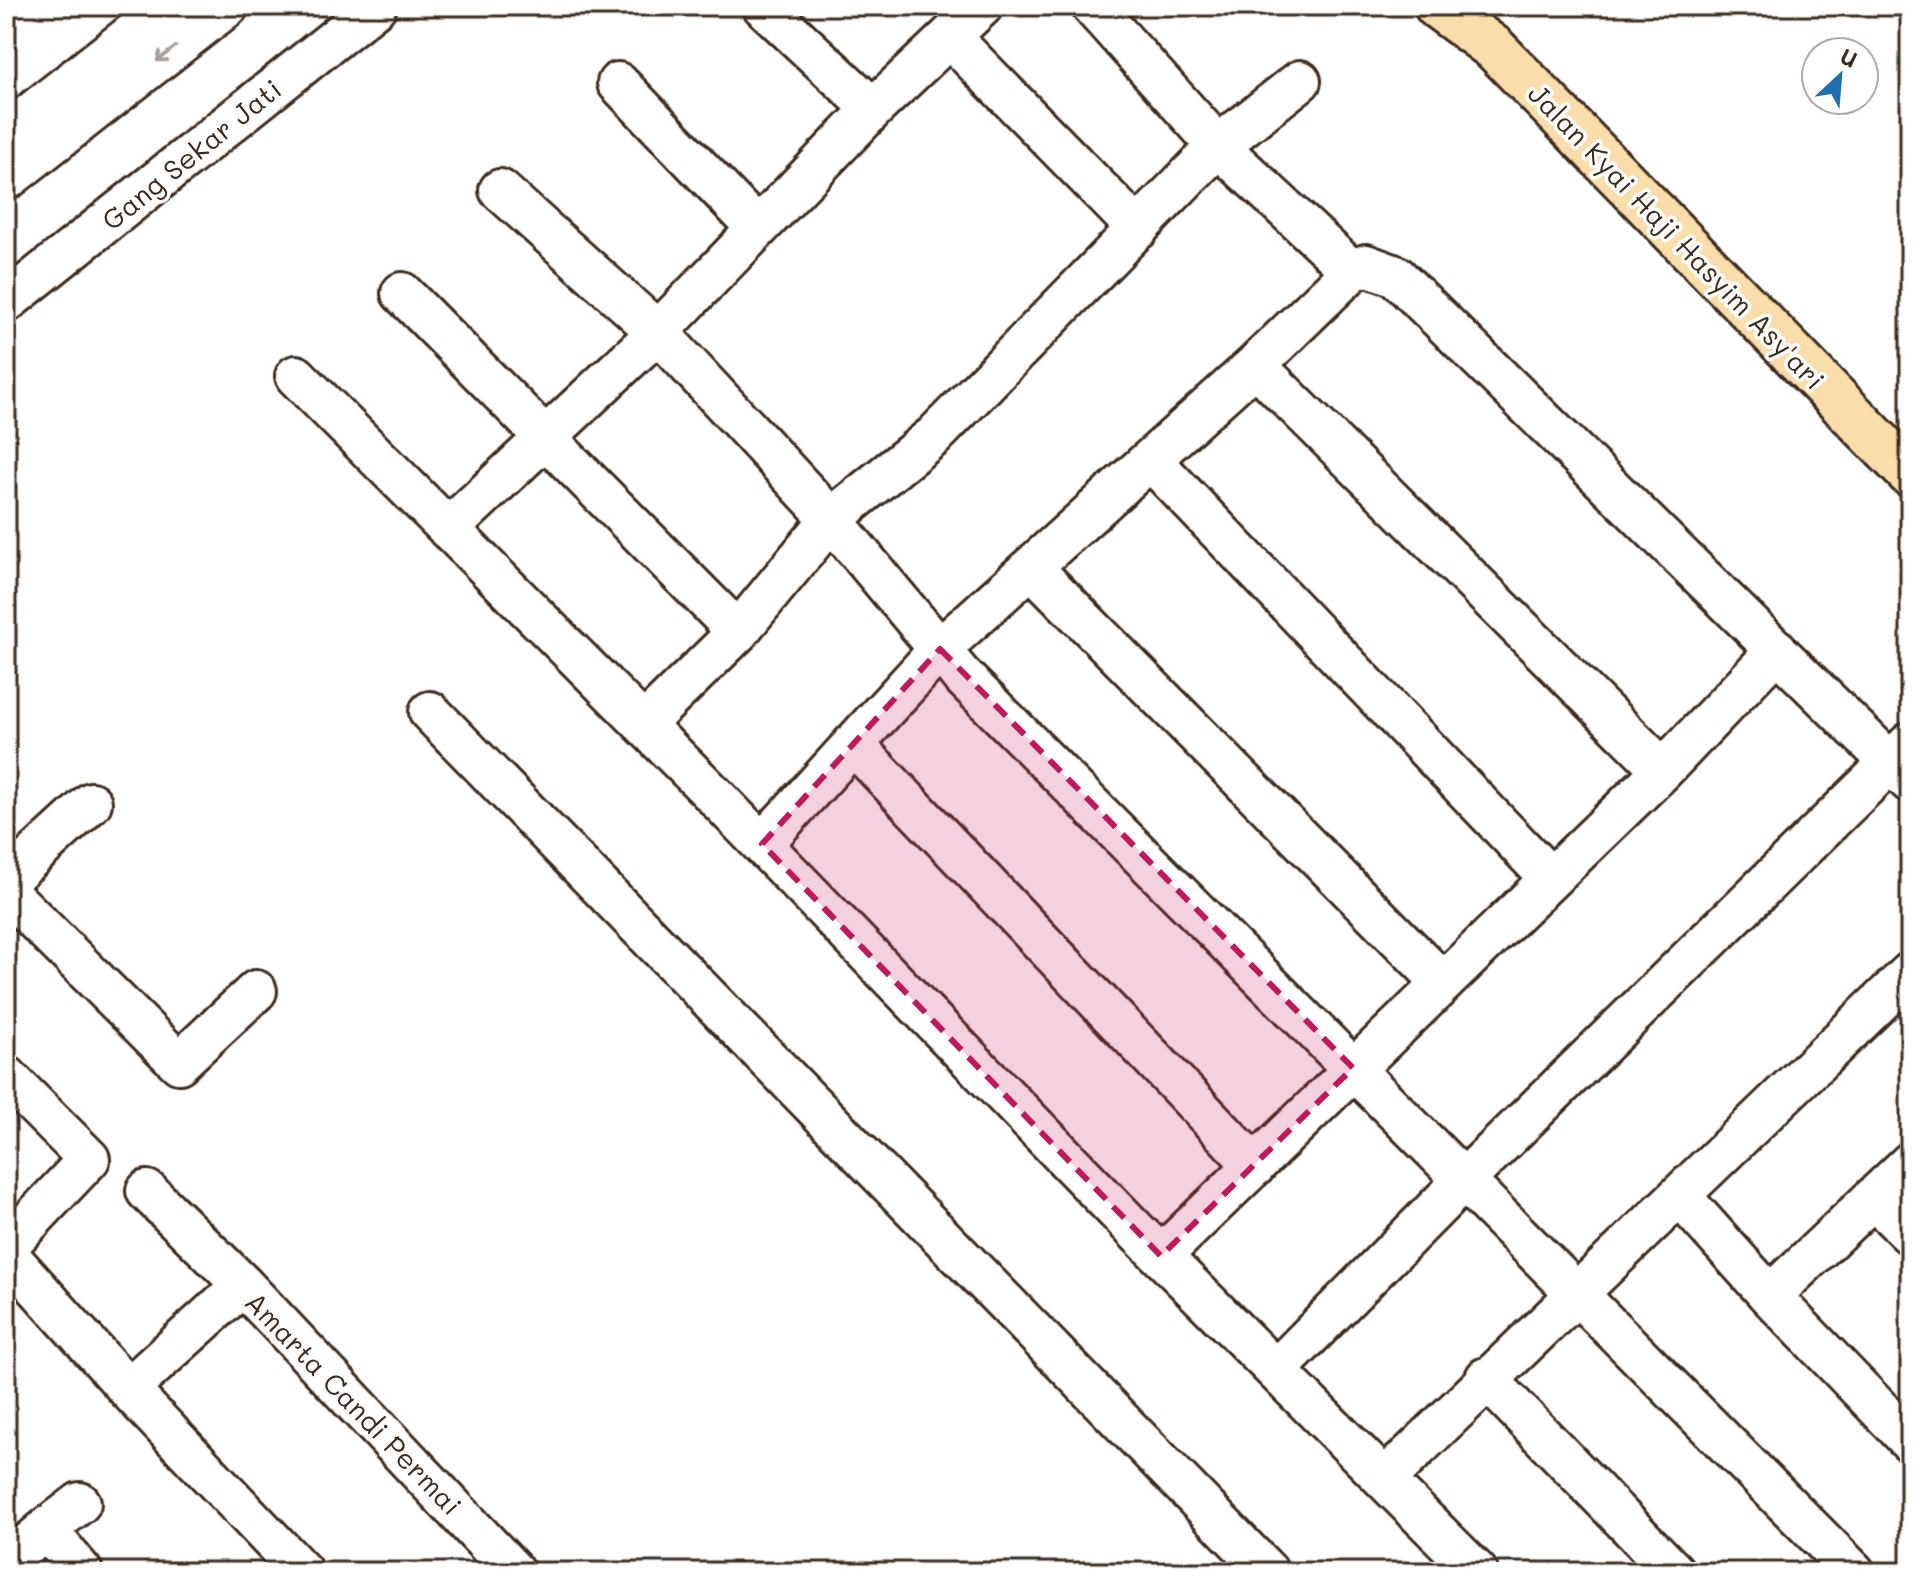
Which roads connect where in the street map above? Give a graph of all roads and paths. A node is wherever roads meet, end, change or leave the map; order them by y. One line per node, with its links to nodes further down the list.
1 (168, 6): 12 (street)
2 (228, 6): 12 (street, one-way to 12)
3 (376, 6): 21 (street, Gang Sekar Jati)
4 (763, 6): 11 (street)
5 (982, 6): 8 (street)
6 (1092, 6): 14 (street)
7 (1437, 6): 27 (highway, Jalan Kyai Haji Hasyim Asy'ari)
8 (950, 37): 11 (street); 18 (street)
9 (1300, 81): 14 (street)
10 (618, 83): 17 (street)
11 (873, 109): 17 (street)
12 (53, 119): 13 (street); 15 (street)
13 (6, 133)
14 (1218, 146): 18 (street); 19 (street)
15 (6, 180)
16 (500, 190): 22 (street)
17 (757, 228): 22 (street)
18 (1138, 229): 28 (street)
19 (1352, 271): 23 (street); 33 (street)
20 (402, 293): 25 (street)
21 (6, 302)
22 (658, 332): 25 (street); 28 (street)
23 (1255, 365): 26 (street); 38 (street)
24 (296, 376): 29 (street)
25 (547, 436): 29 (street); 31 (street)
26 (1151, 460): 30 (street); 41 (street)
27 (1910, 474)
28 (831, 519): 31 (street); 32 (street)
29 (448, 529): 35 (street)
30 (1031, 567): 32 (street); 45 (street)
31 (738, 632): 35 (street)
32 (940, 649): 36 (street); 47 (street)
33 (1777, 650): 37 (street); 38 (street)
34 (430, 712): 72 (street)
35 (644, 724): 40 (street)
36 (853, 744): 40 (street); 50 (street)
37 (1903, 763): 51 (street)
38 (1663, 770): 41 (street)
39 (91, 803): 42 (street)
40 (762, 844): 57 (street)
41 (1550, 878): 45 (street)
42 (6, 881)
43 (6, 891): 46 (street)
44 (1910, 973): 53 (street)
45 (1442, 982): 47 (street)
46 (256, 991)
47 (1353, 1068): 50 (street); 51 (street)
48 (6, 1076): 56 (street)
49 (1910, 1163): 54 (street)
50 (1255, 1166): 57 (street)
51 (1465, 1179): 59 (street); 61 (street)
52 (147, 1191): 58 (street)
53 (1680, 1196): 59 (street); 60 (street)
54 (1873, 1198): 55 (street); 60 (street)
55 (1910, 1234)
56 (6, 1250): 63 (street)
57 (1161, 1256): 61 (street)
58 (243, 1285): 63 (street, Amarta Candi Permai); 71 (street, Amarta Candi Permai)
59 (1579, 1294): 62 (street); 75 (street)
60 (1770, 1296): 64 (street)
61 (1276, 1370): 65 (street)
62 (1486, 1378): 65 (street); 74 (street)
63 (128, 1389): 70 (street)
64 (1910, 1441)
65 (1385, 1479): 73 (street)
66 (80, 1503): 67 (street)
67 (46, 1529): 68 (street); 69 (street)
68 (6, 1563)
69 (82, 1572)
70 (302, 1572)
71 (514, 1572)
72 (1268, 1572)
73 (1477, 1572)
74 (1674, 1572)
75 (1854, 1572)

